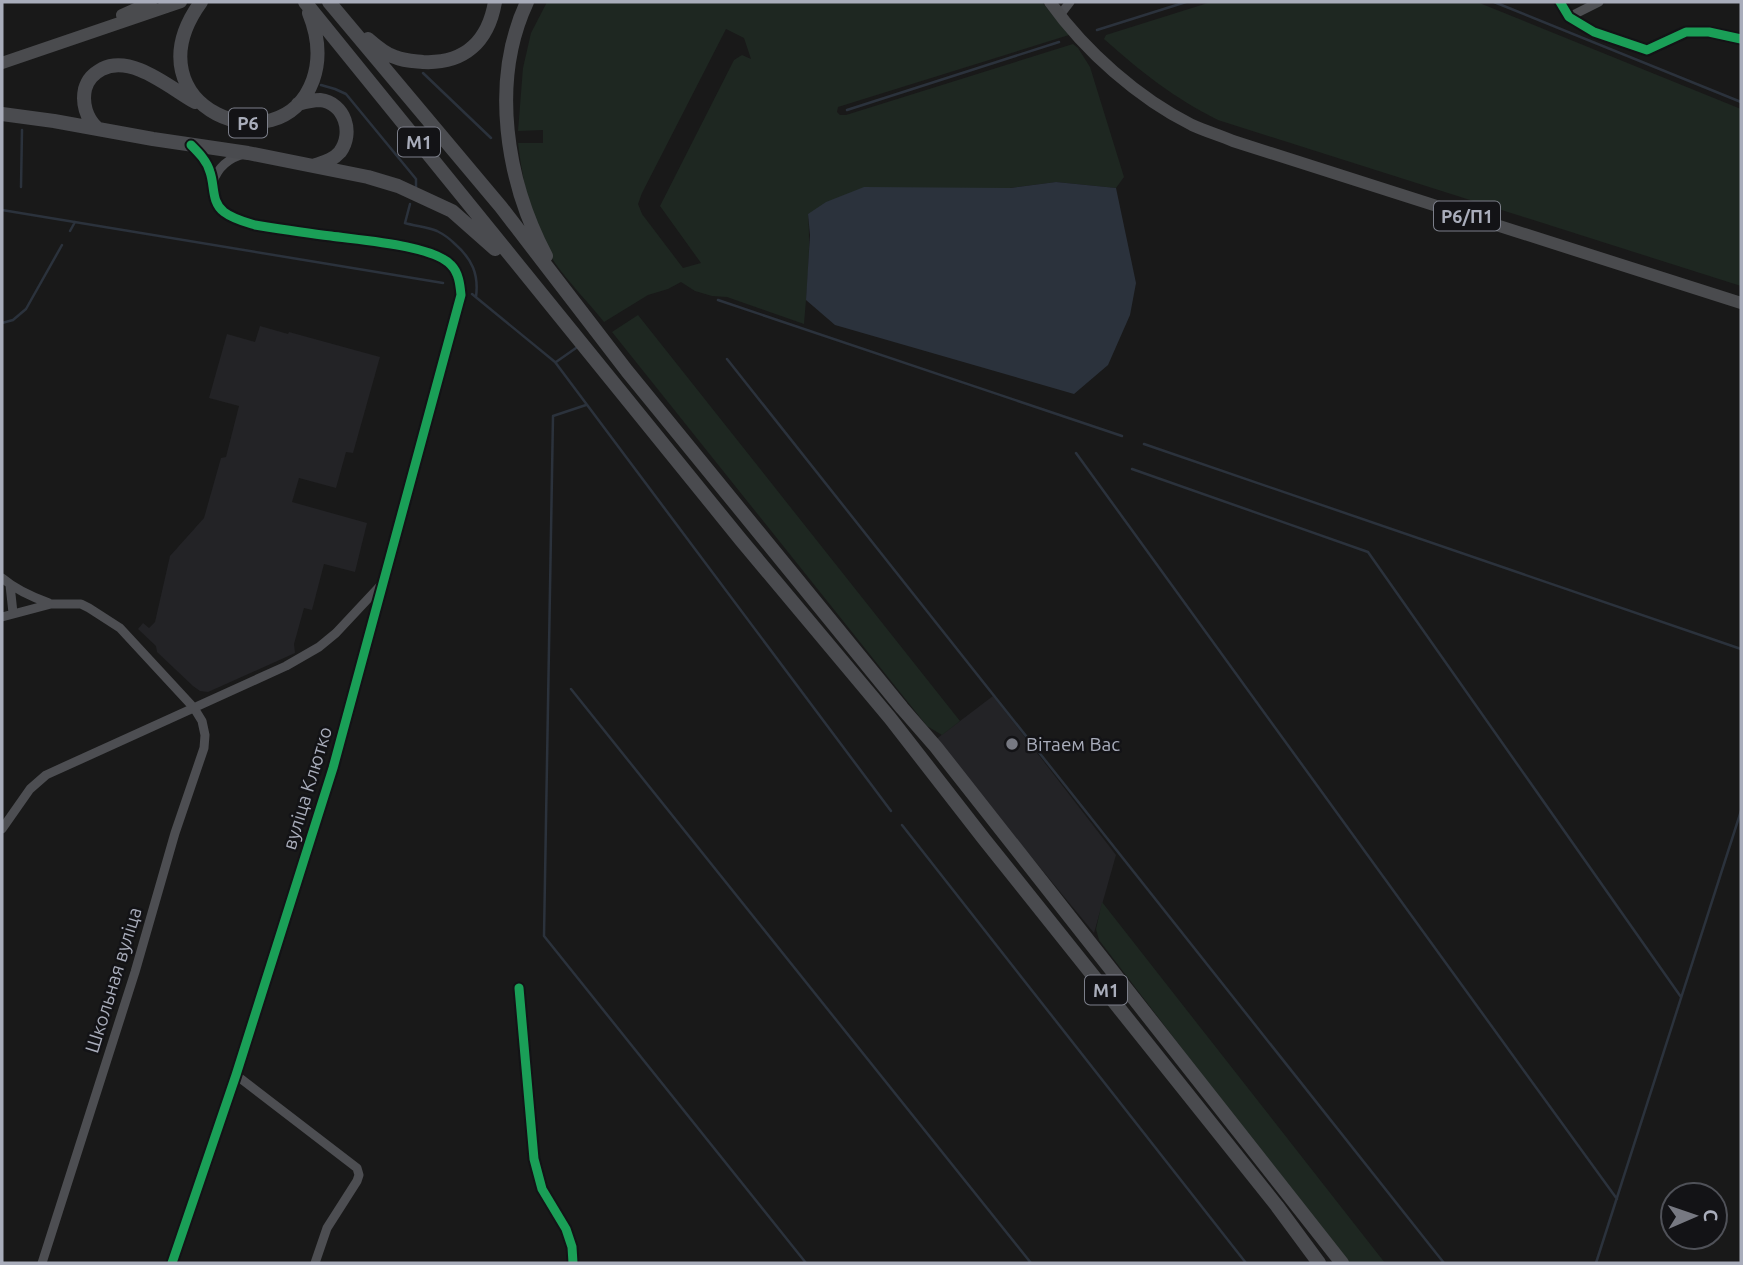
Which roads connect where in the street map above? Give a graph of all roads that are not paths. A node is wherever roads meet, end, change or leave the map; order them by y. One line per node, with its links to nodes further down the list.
1 (151, 2): 16 (main road)
2 (181, 2): 16 (main road)
3 (201, 2): 19 (highway, Р6)
4 (304, 2): 18 (highway); 26 (highway, М1)
5 (329, 2): 14 (highway, М1)
6 (495, 2): 14 (highway)
7 (527, 2): 27 (highway)
8 (1050, 2): 12 (main road, Р6/П1)
9 (1070, 2): 12 (street)
10 (1560, 2): 13 (street)
11 (1599, 2): 13 (street)
12 (1060, 15): 28 (main road, Р6/П1)
13 (1569, 17): 15 (street)
14 (348, 25): 27 (highway, М1)
15 (1741, 38)
16 (68, 40): 17 (main road)
17 (2, 64)
18 (298, 104): 19 (highway, Р6); 24 (highway, Р6)
19 (201, 105): 21 (highway, Р6)
20 (2, 114): 21 (highway, Р6)
21 (97, 128): 22 (highway, Р6)
22 (191, 145): 23 (highway, Р6); 25 (street, вуліца Клютко)
23 (248, 153): 24 (highway, Р6); 25 (street)
24 (314, 165): 26 (highway, Р6)
25 (213, 182): 30 (street, вуліца Клютко)
26 (532, 283): 43 (highway, М1)
27 (564, 291): 44 (highway, М1)
28 (1741, 303)
29 (2, 578): 31 (street)
30 (384, 582): 35 (street); 38 (street, вуліца Клютко)
31 (10, 585): 32 (street); 33 (street)
32 (51, 604): 33 (street); 35 (street)
33 (13, 613): 34 (street)
34 (2, 617)
35 (194, 708): 36 (street); 39 (street, Школьная вуліца)
36 (2, 829)
37 (519, 988): 42 (street)
38 (236, 1074): 40 (street, вуліца Клютко); 41 (street)
39 (42, 1263)
40 (172, 1263)
41 (314, 1263)
42 (573, 1263)
43 (1320, 1263)
44 (1342, 1263)

